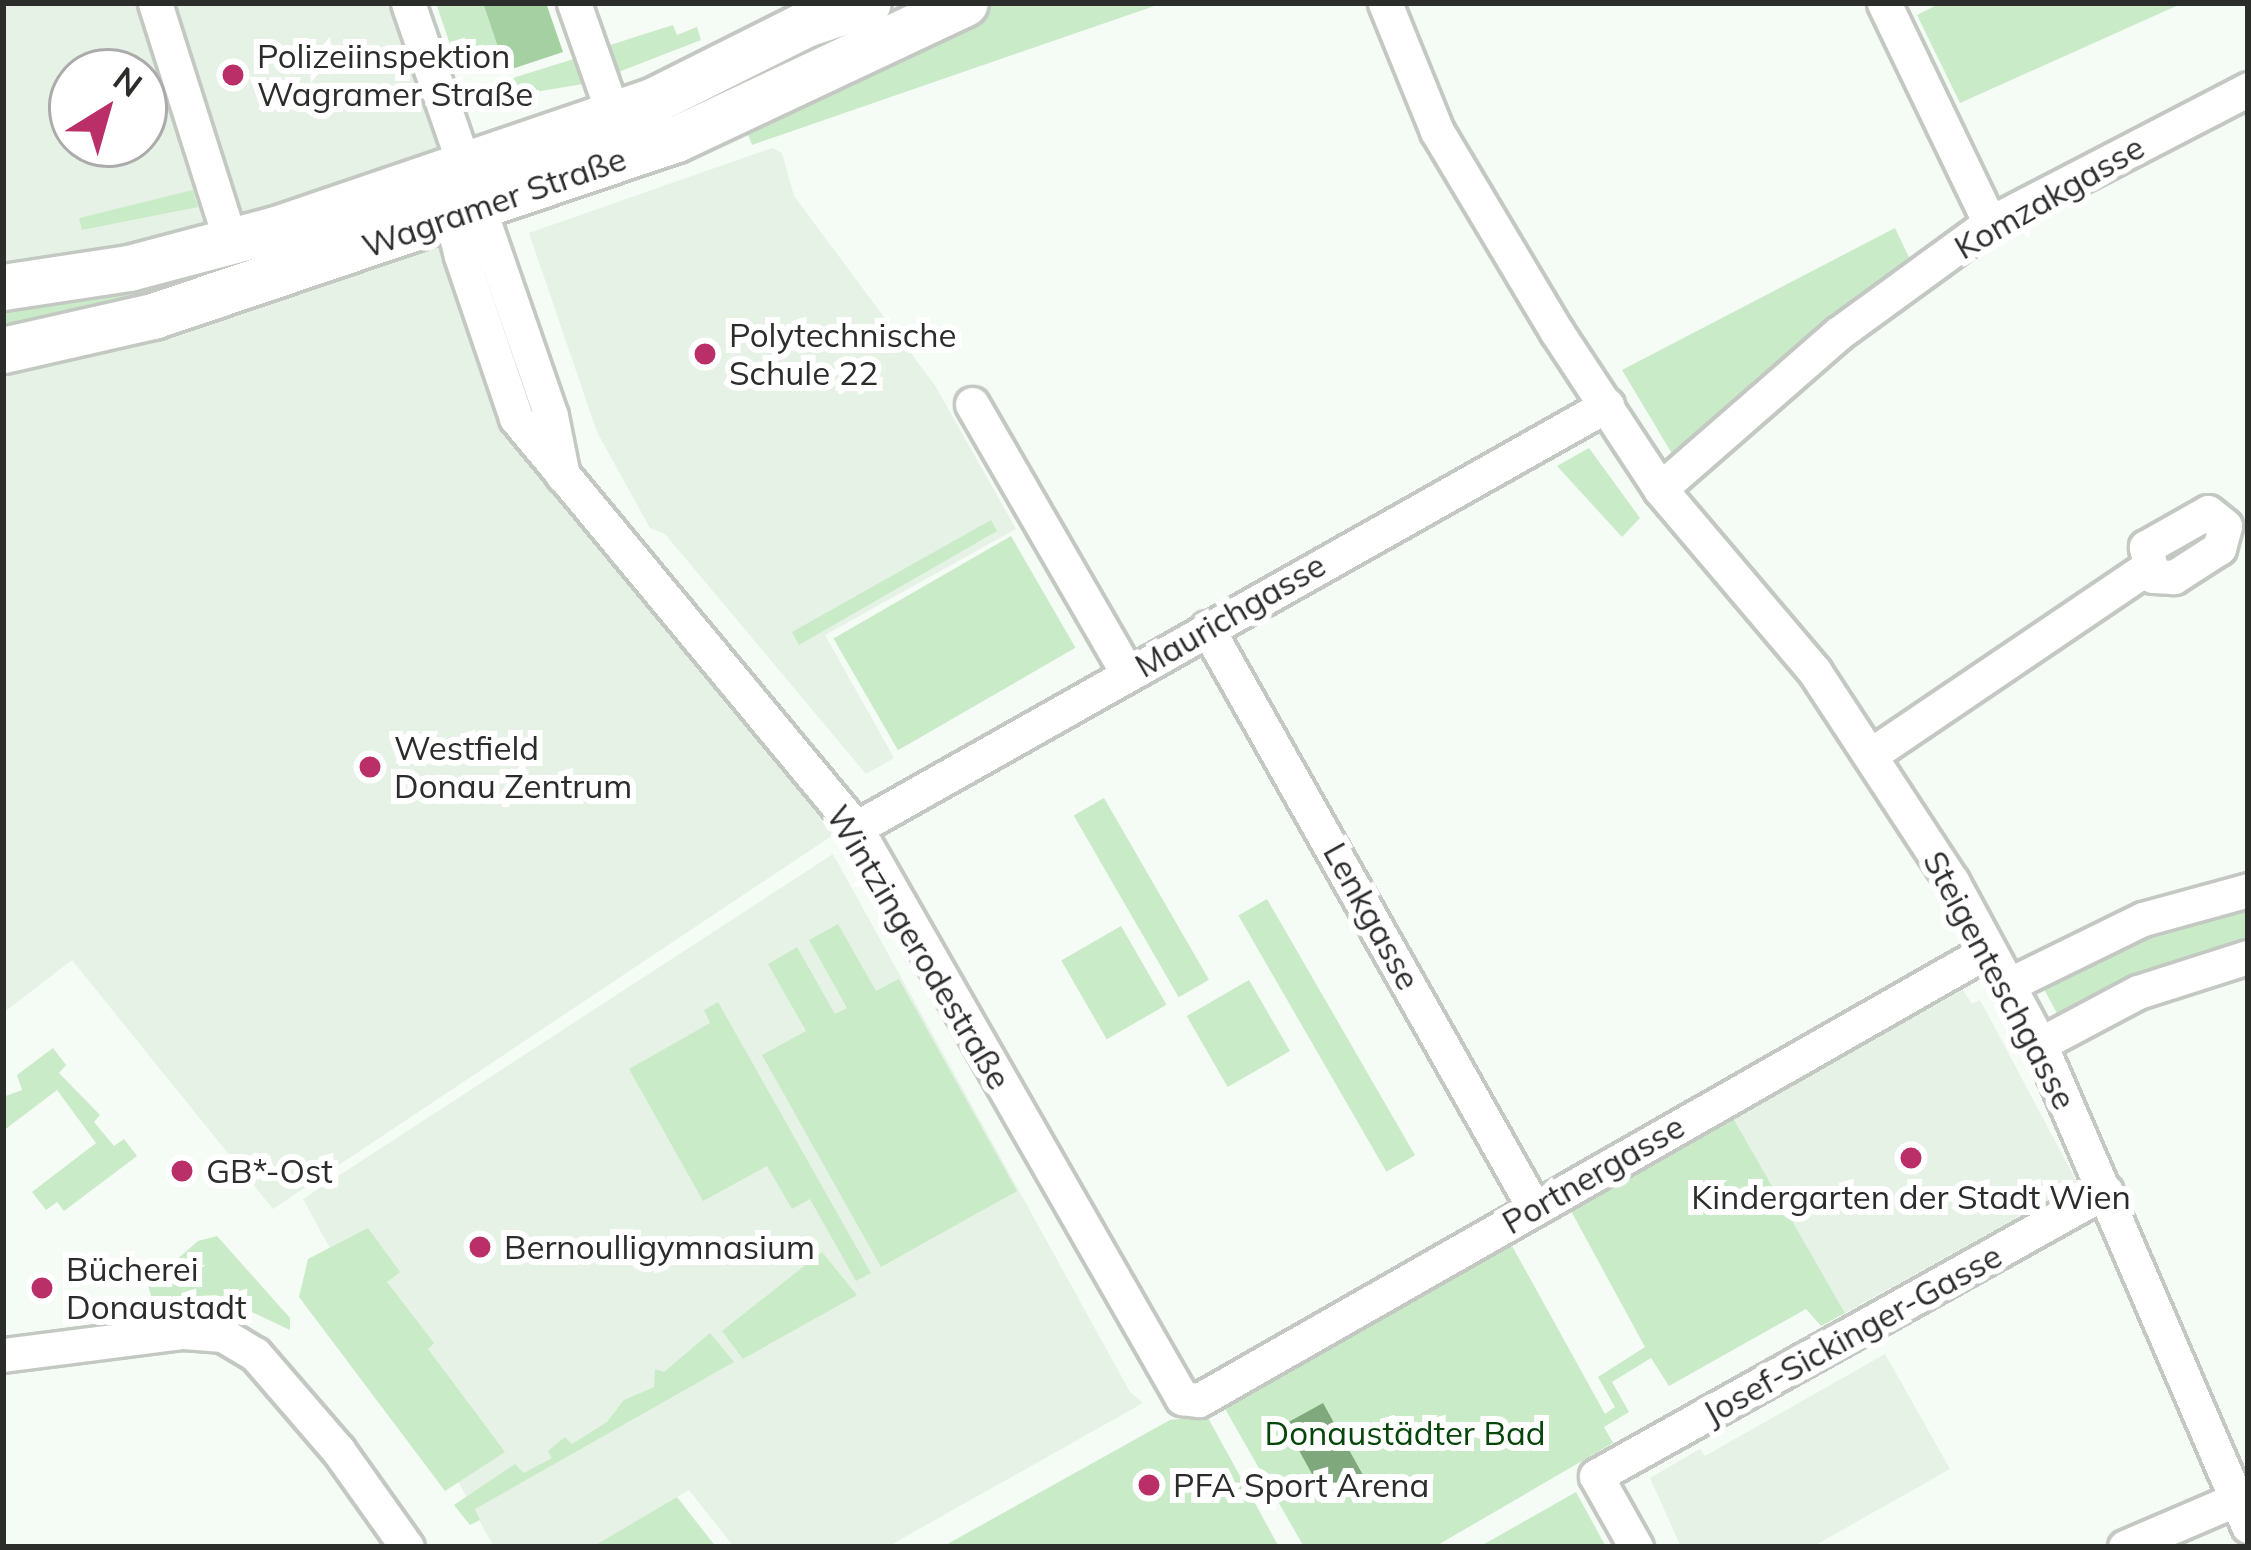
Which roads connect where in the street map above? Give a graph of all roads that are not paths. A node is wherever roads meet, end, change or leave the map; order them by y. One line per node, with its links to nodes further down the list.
1 (155, 3): 13 (street)
2 (408, 3): 10 (street, Wintzingerodestraße)
3 (574, 3): 9 (street)
4 (868, 3): 9 (main road, Wagramer Straße)
5 (965, 3): 11 (main road, Wagramer Straße)
6 (1385, 3): 17 (street, Steigenteschgasse)
7 (1884, 3): 12 (street)
8 (2248, 89): 12 (street, Komzakgasse)
9 (613, 114): 10 (main road, Wagramer Straße)
10 (462, 166): 11 (street, Wintzingerodestraße); 13 (main road, Wagramer Straße)
11 (465, 212): 15 (main road, Wagramer Straße); 23 (street, Wintzingerodestraße)
12 (1990, 223): 18 (street, Komzakgasse)
13 (231, 242): 14 (main road, Wagramer Straße)
14 (3, 287)
15 (3, 350)
16 (972, 404): 21 (street)
17 (1606, 405): 18 (street, Steigenteschgasse); 20 (street, Maurichgasse)
18 (1660, 490): 22 (street, Steigenteschgasse)
19 (2147, 568): 22 (street)
20 (1208, 628): 21 (street, Maurichgasse); 30 (street, Lenkgasse)
21 (1128, 674): 23 (street, Maurichgasse)
22 (1872, 754): 25 (street, Steigenteschgasse)
23 (856, 828): 32 (street, Wintzingerodestraße)
24 (2248, 890): 27 (street)
25 (1989, 950): 27 (street, Steigenteschgasse); 30 (street, Portnergasse)
26 (2248, 957): 28 (street)
27 (2008, 985): 28 (street, Steigenteschgasse)
28 (2040, 1044): 29 (street, Steigenteschgasse)
29 (2106, 1191): 33 (street, Steigenteschgasse); 35 (street, Josef-Sickinger-Gasse)
30 (1533, 1206): 32 (street, Portnergasse)
31 (3, 1355): 34 (street)
32 (1199, 1400)
33 (2243, 1512): 36 (street)
34 (407, 1547)
35 (1636, 1547)
36 (2125, 1547)

